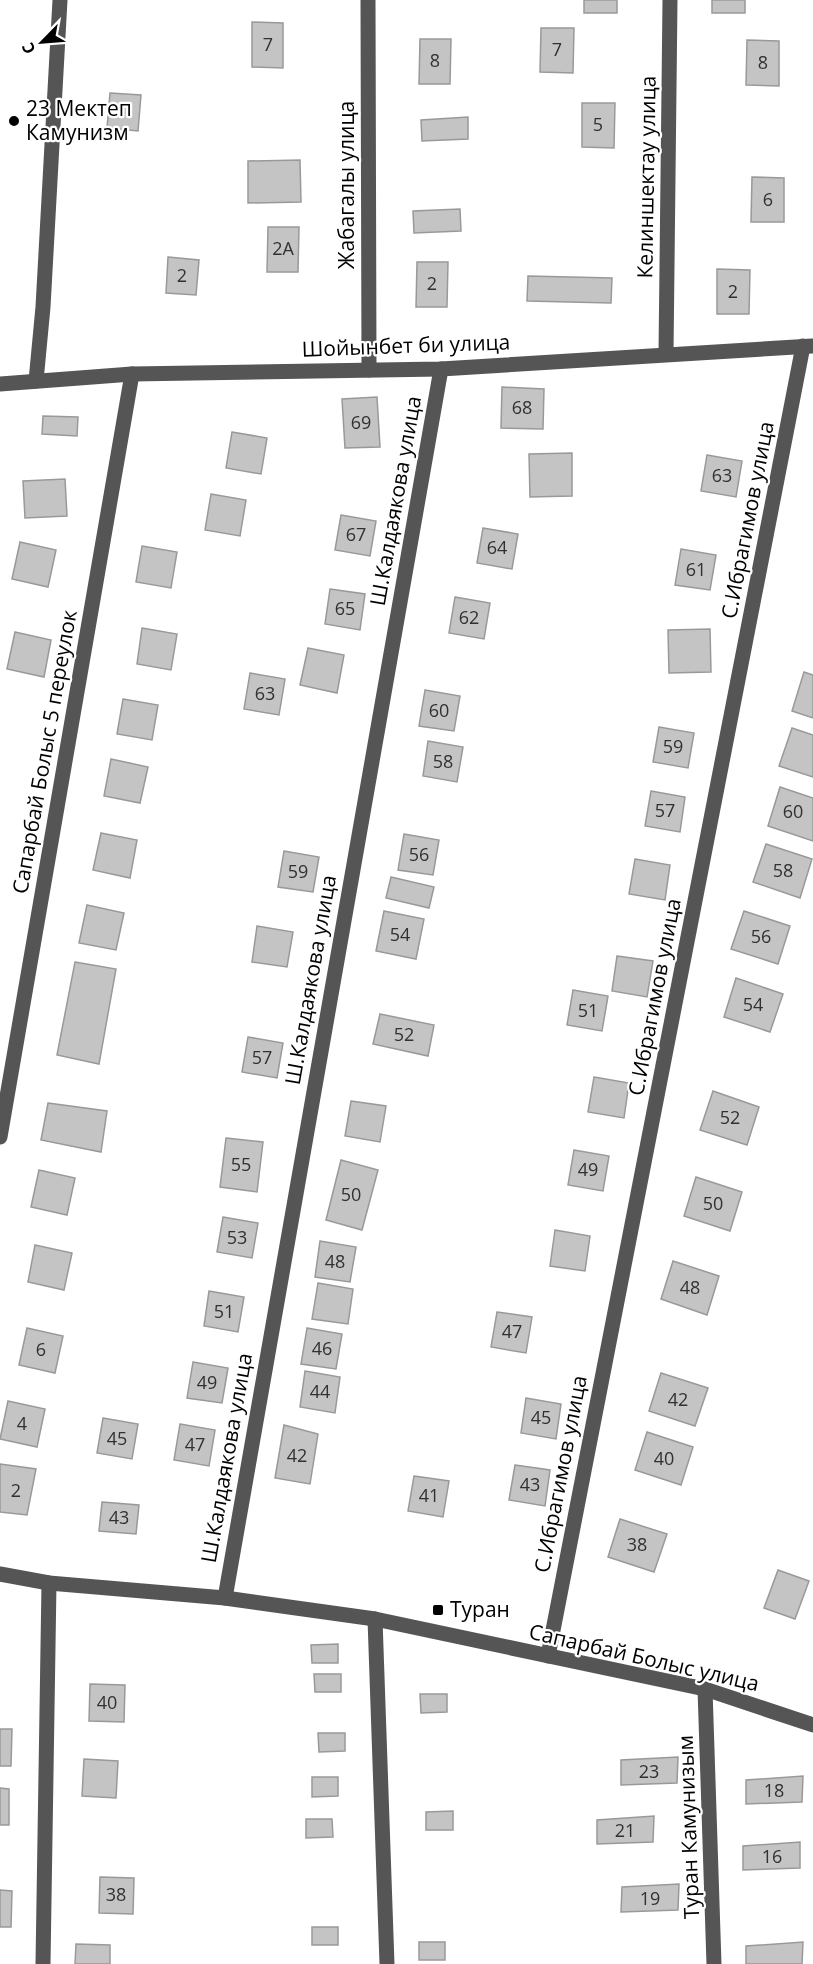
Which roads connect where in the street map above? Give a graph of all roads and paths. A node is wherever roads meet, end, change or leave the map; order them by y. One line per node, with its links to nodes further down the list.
1 (60, 0): 9 (street)
2 (368, 0): 7 (street, Жабагалы улица)
3 (670, 0): 5 (street, Келиншектау улица)
4 (808, 346): 5 (street, Шойынбет би улица); 16 (street, С.Ибрагимов улица)
5 (666, 354): 6 (street, Шойынбет би улица)
6 (441, 369): 7 (street, Шойынбет би улица); 14 (street, Ш.Калдаякова улица)
7 (369, 370): 8 (street, Шойынбет би улица)
8 (132, 374): 9 (street, Шойынбет би улица); 11 (street, Сапарбай Болыс 5 переулок)
9 (36, 381): 10 (street, Шойынбет би улица)
10 (0, 384)
11 (0, 1137)
12 (0, 1574): 13 (street, Сапарбай Болыс улица)
13 (49, 1583): 14 (street, Сапарбай Болыс улица); 19 (street)
14 (225, 1598): 15 (street, Сапарбай Болыс улица)
15 (375, 1619): 16 (street, Сапарбай Болыс улица); 20 (street)
16 (548, 1656): 17 (street, Сапарбай Болыс улица)
17 (705, 1689): 18 (street, Сапарбай Болыс улица); 21 (street, Туран Камунизым)
18 (813, 1725)
19 (43, 1964)
20 (387, 1964)
21 (714, 1964)

